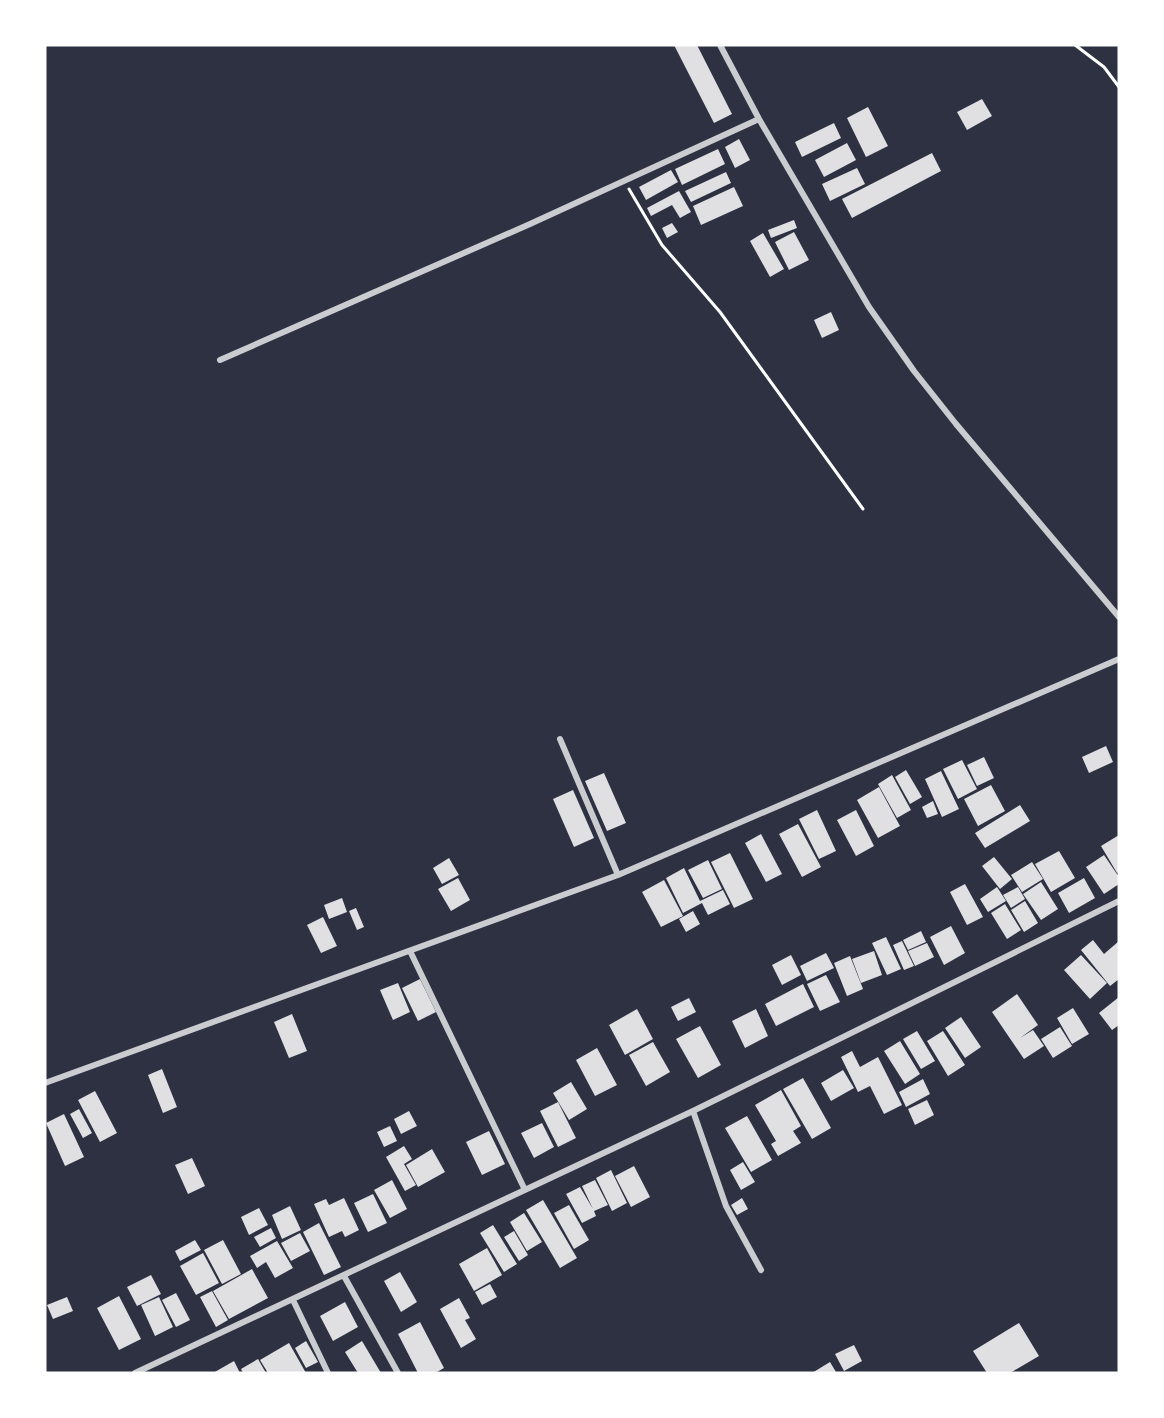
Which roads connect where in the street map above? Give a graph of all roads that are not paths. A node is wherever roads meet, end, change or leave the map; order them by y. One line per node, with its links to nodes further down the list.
1 (720, 45): 2 (street)
2 (759, 119): 3 (street); 4 (street)
3 (220, 360)
4 (1119, 617)
5 (1119, 659): 7 (street)
6 (560, 739): 7 (street)
7 (618, 875): 9 (street)
8 (1119, 901): 11 (street)
9 (410, 951): 10 (street); 12 (street)
10 (45, 1083)
11 (693, 1111): 12 (street); 13 (street)
12 (525, 1190): 14 (street)
13 (761, 1270)
14 (344, 1276): 15 (street); 18 (street)
15 (293, 1300): 16 (street); 17 (street)
16 (135, 1373)
17 (328, 1373)
18 (398, 1373)

